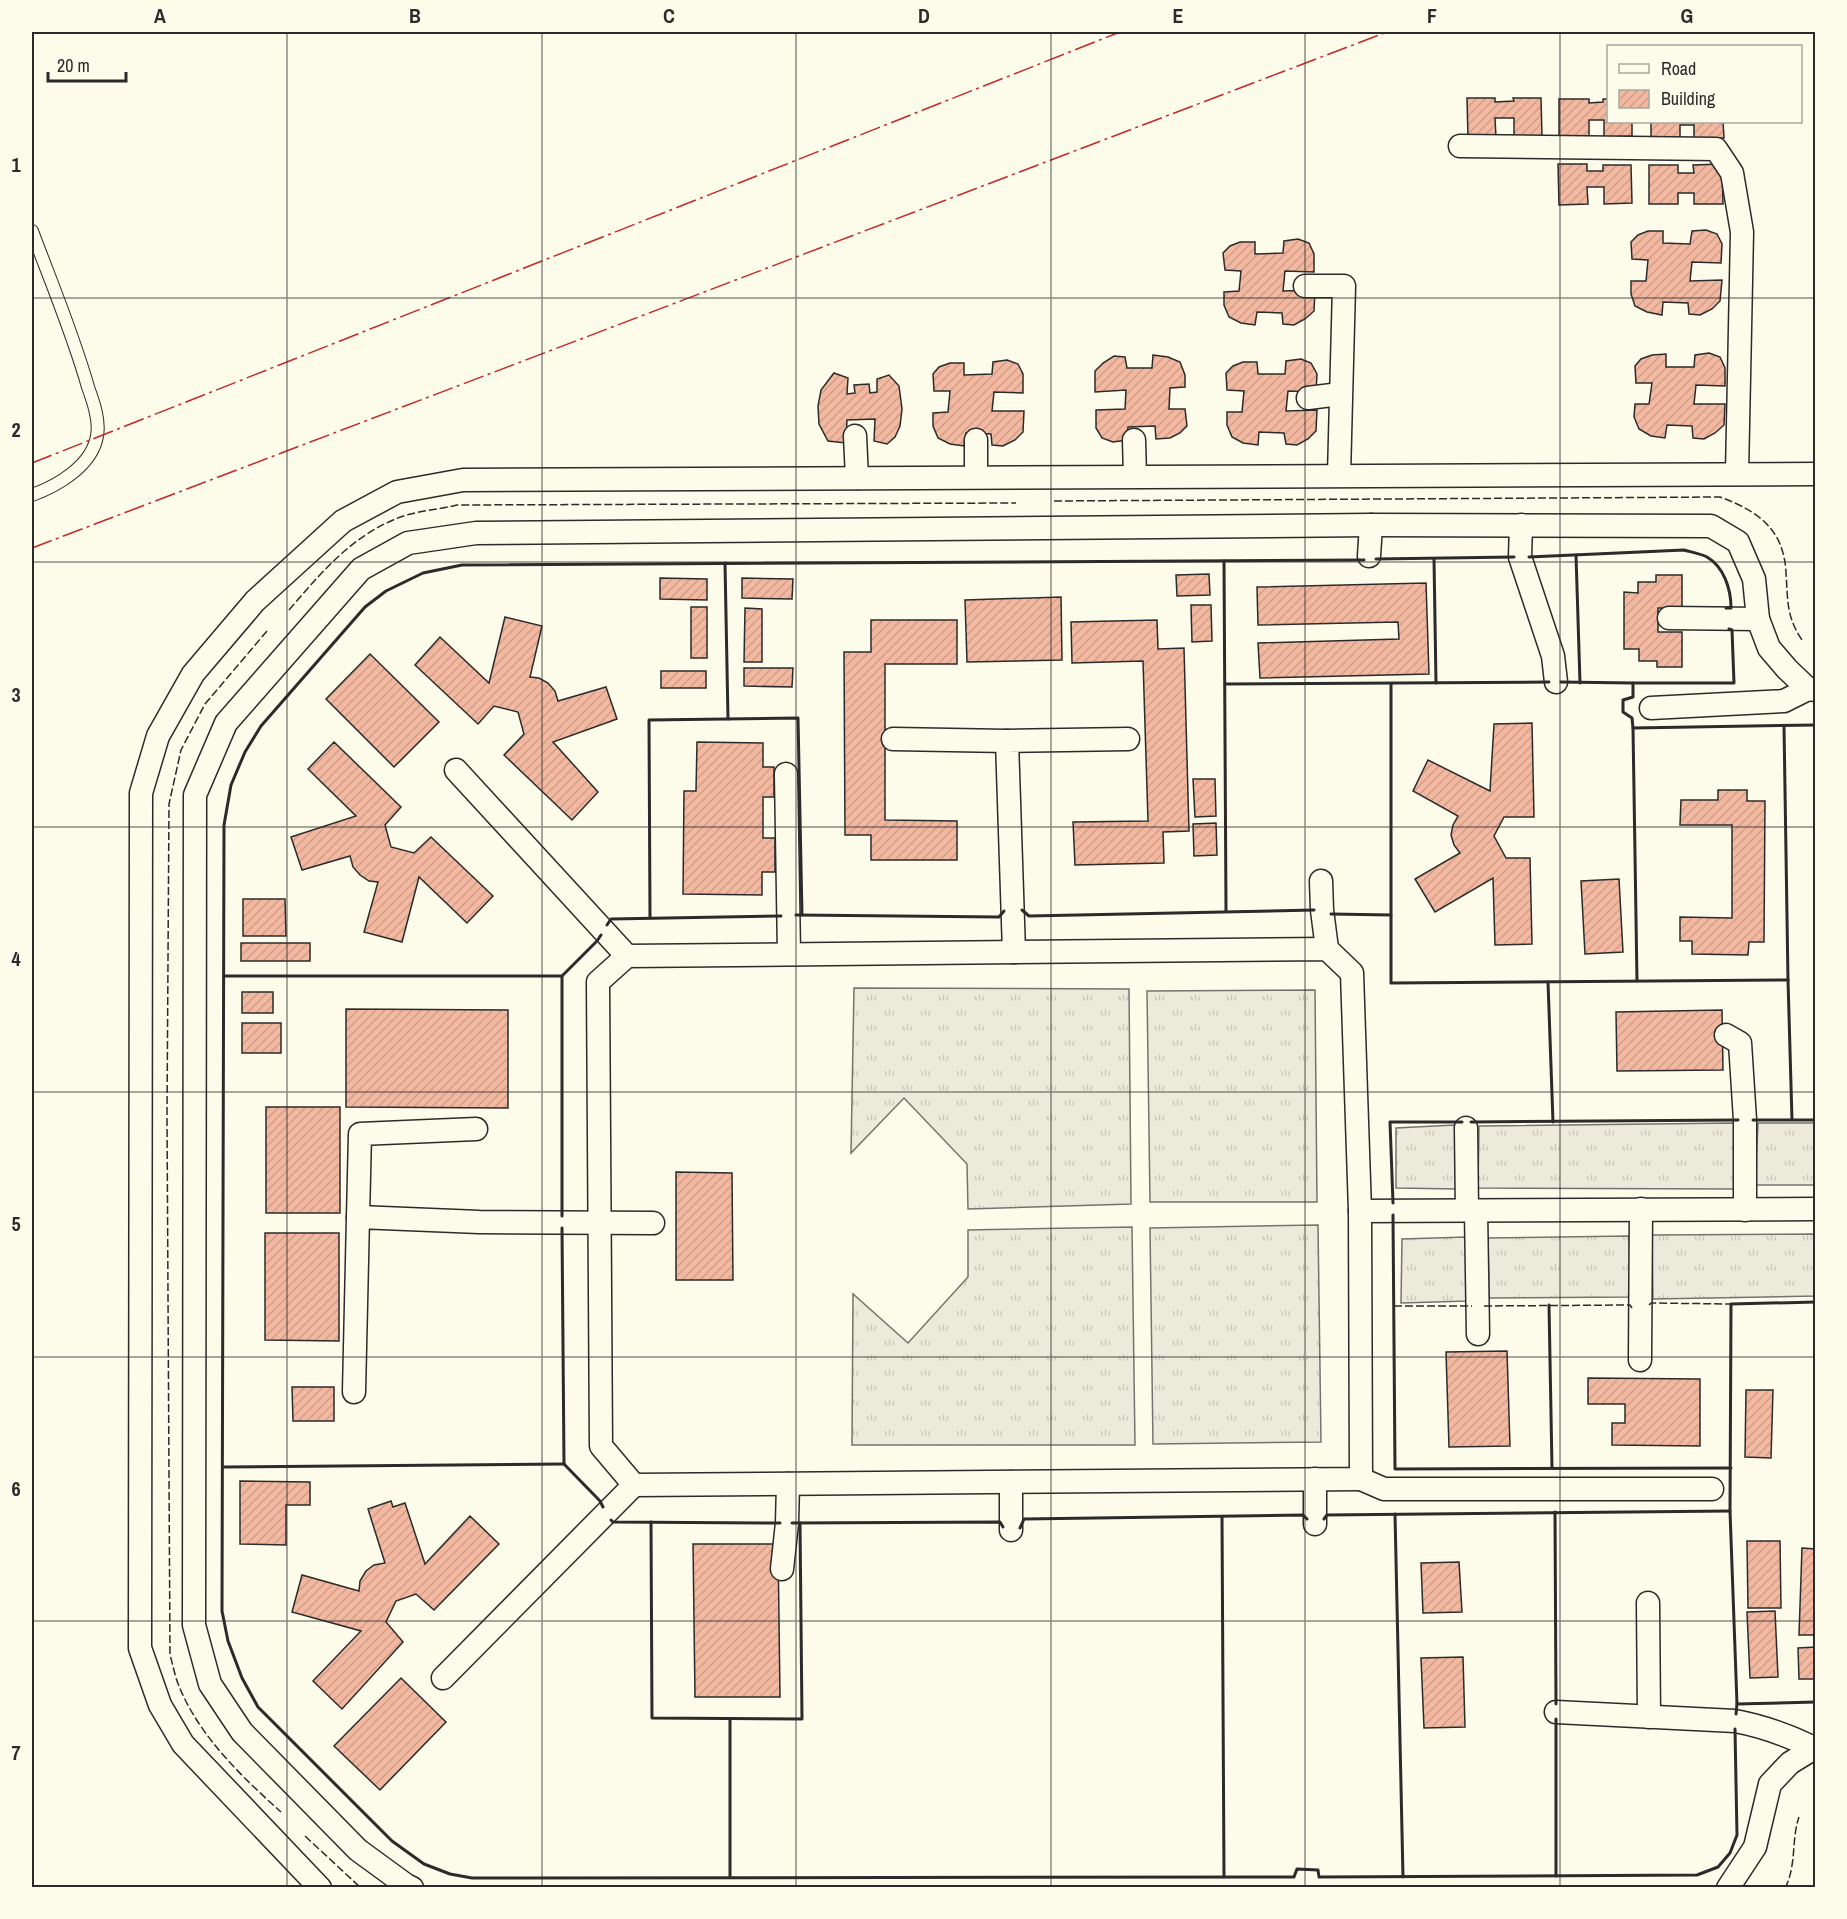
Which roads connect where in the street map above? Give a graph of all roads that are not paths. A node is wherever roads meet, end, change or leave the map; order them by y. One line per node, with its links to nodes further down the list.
1 (1460, 146): 9 (street)
2 (32, 231): 15 (lane)
3 (1305, 286): 4 (street)
4 (1340, 394): 5 (street); 11 (street)
5 (1308, 398)
6 (855, 436): 14 (street)
7 (976, 440): 13 (street)
8 (1134, 440): 12 (street)
9 (1737, 474): 10 (street); 11 (street)
10 (1815, 474)
11 (1339, 475): 12 (street)
12 (1135, 476): 13 (street)
13 (976, 477): 14 (street)
14 (857, 478): 62 (street)
15 (32, 495)
16 (1371, 525): 17 (street); 18 (street); 63 (street)
17 (1521, 525): 20 (street); 21 (street)
18 (1369, 556)
19 (1669, 618): 20 (street)
20 (1758, 619): 22 (street)
21 (1556, 682)
22 (1812, 689): 23 (street)
23 (1651, 708)
24 (893, 739): 26 (street)
25 (1128, 739): 26 (street)
26 (1007, 741): 31 (street)
27 (456, 770): 33 (street)
28 (786, 774): 32 (street)
29 (1321, 881): 30 (street)
30 (1327, 949): 31 (street); 40 (street)
31 (1014, 952): 32 (street)
32 (789, 954): 33 (street)
33 (627, 956): 43 (street)
34 (1726, 1035): 39 (street)
35 (1466, 1128): 41 (street)
36 (476, 1129): 42 (street)
37 (1641, 1209): 39 (street); 41 (street); 46 (street)
38 (1815, 1209): 39 (street)
39 (1745, 1210)
40 (1360, 1211): 41 (street); 49 (street)
41 (1472, 1211): 45 (street)
42 (358, 1217): 43 (street); 47 (street)
43 (600, 1223): 44 (street); 52 (street)
44 (653, 1223)
45 (1478, 1334)
46 (1640, 1360)
47 (354, 1392)
48 (1315, 1479): 49 (street); 50 (street); 54 (street)
49 (1361, 1479): 53 (street)
50 (1011, 1482): 51 (street); 55 (street)
51 (788, 1484): 52 (street); 56 (street)
52 (634, 1485): 58 (street)
53 (1712, 1489)
54 (1315, 1524)
55 (1011, 1530)
56 (782, 1569)
57 (1648, 1603): 60 (street)
58 (443, 1678)
59 (1556, 1712): 60 (street)
60 (1649, 1717): 61 (street)
61 (1814, 1747): 64 (street)
62 (320, 1887)
63 (412, 1887)
64 (1728, 1887)

